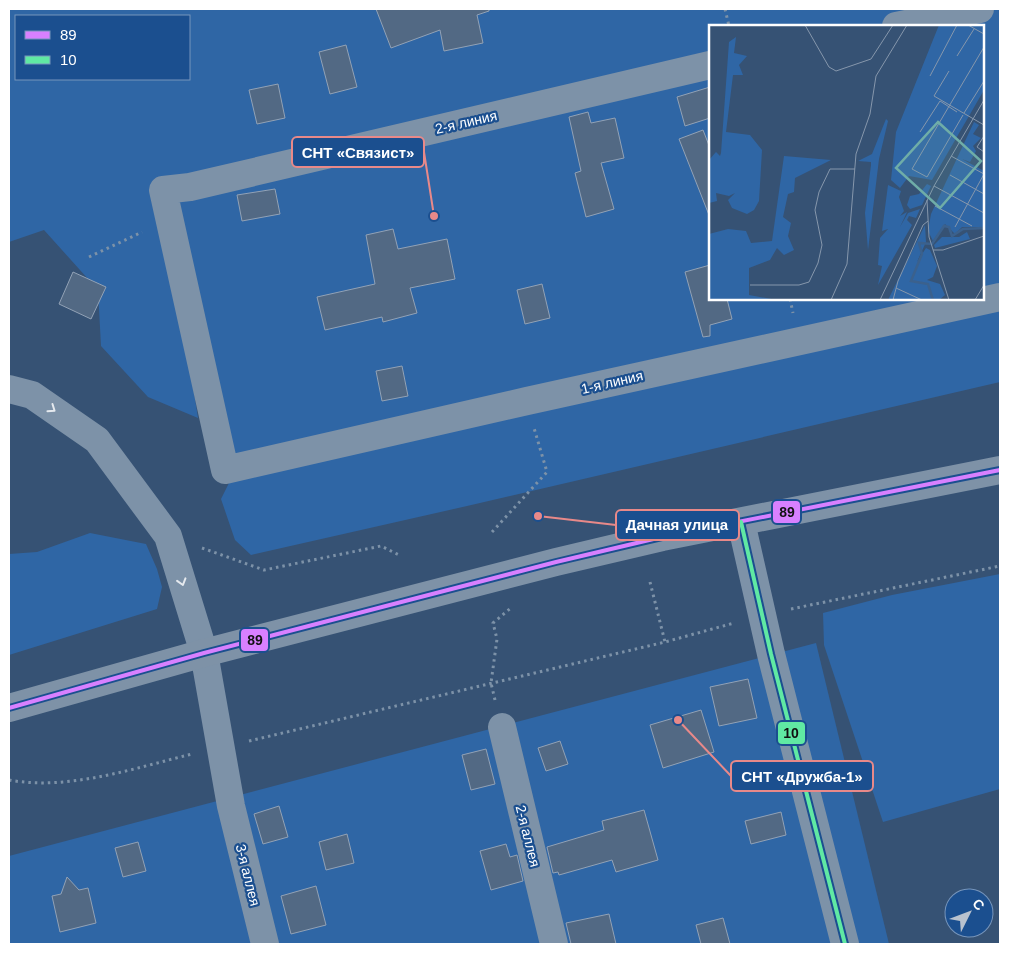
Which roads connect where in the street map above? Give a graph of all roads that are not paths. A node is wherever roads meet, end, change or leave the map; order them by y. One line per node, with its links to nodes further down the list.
1 (980, 9): 2 (street)
2 (901, 25)
3 (709, 66): 6 (street, 2-я линия)
4 (1000, 297): 6 (street, 1-я линия)
5 (9, 388): 9 (street, 3-я аллея, one-way to 9)
6 (225, 470)
7 (1000, 470): 8 (highway)
8 (741, 522): 9 (highway); 14 (street)
9 (204, 653): 10 (highway); 12 (street, 3-я аллея)
10 (9, 708)
11 (502, 727): 13 (street, 2-я аллея)
12 (265, 944)
13 (554, 944)
14 (845, 944)

